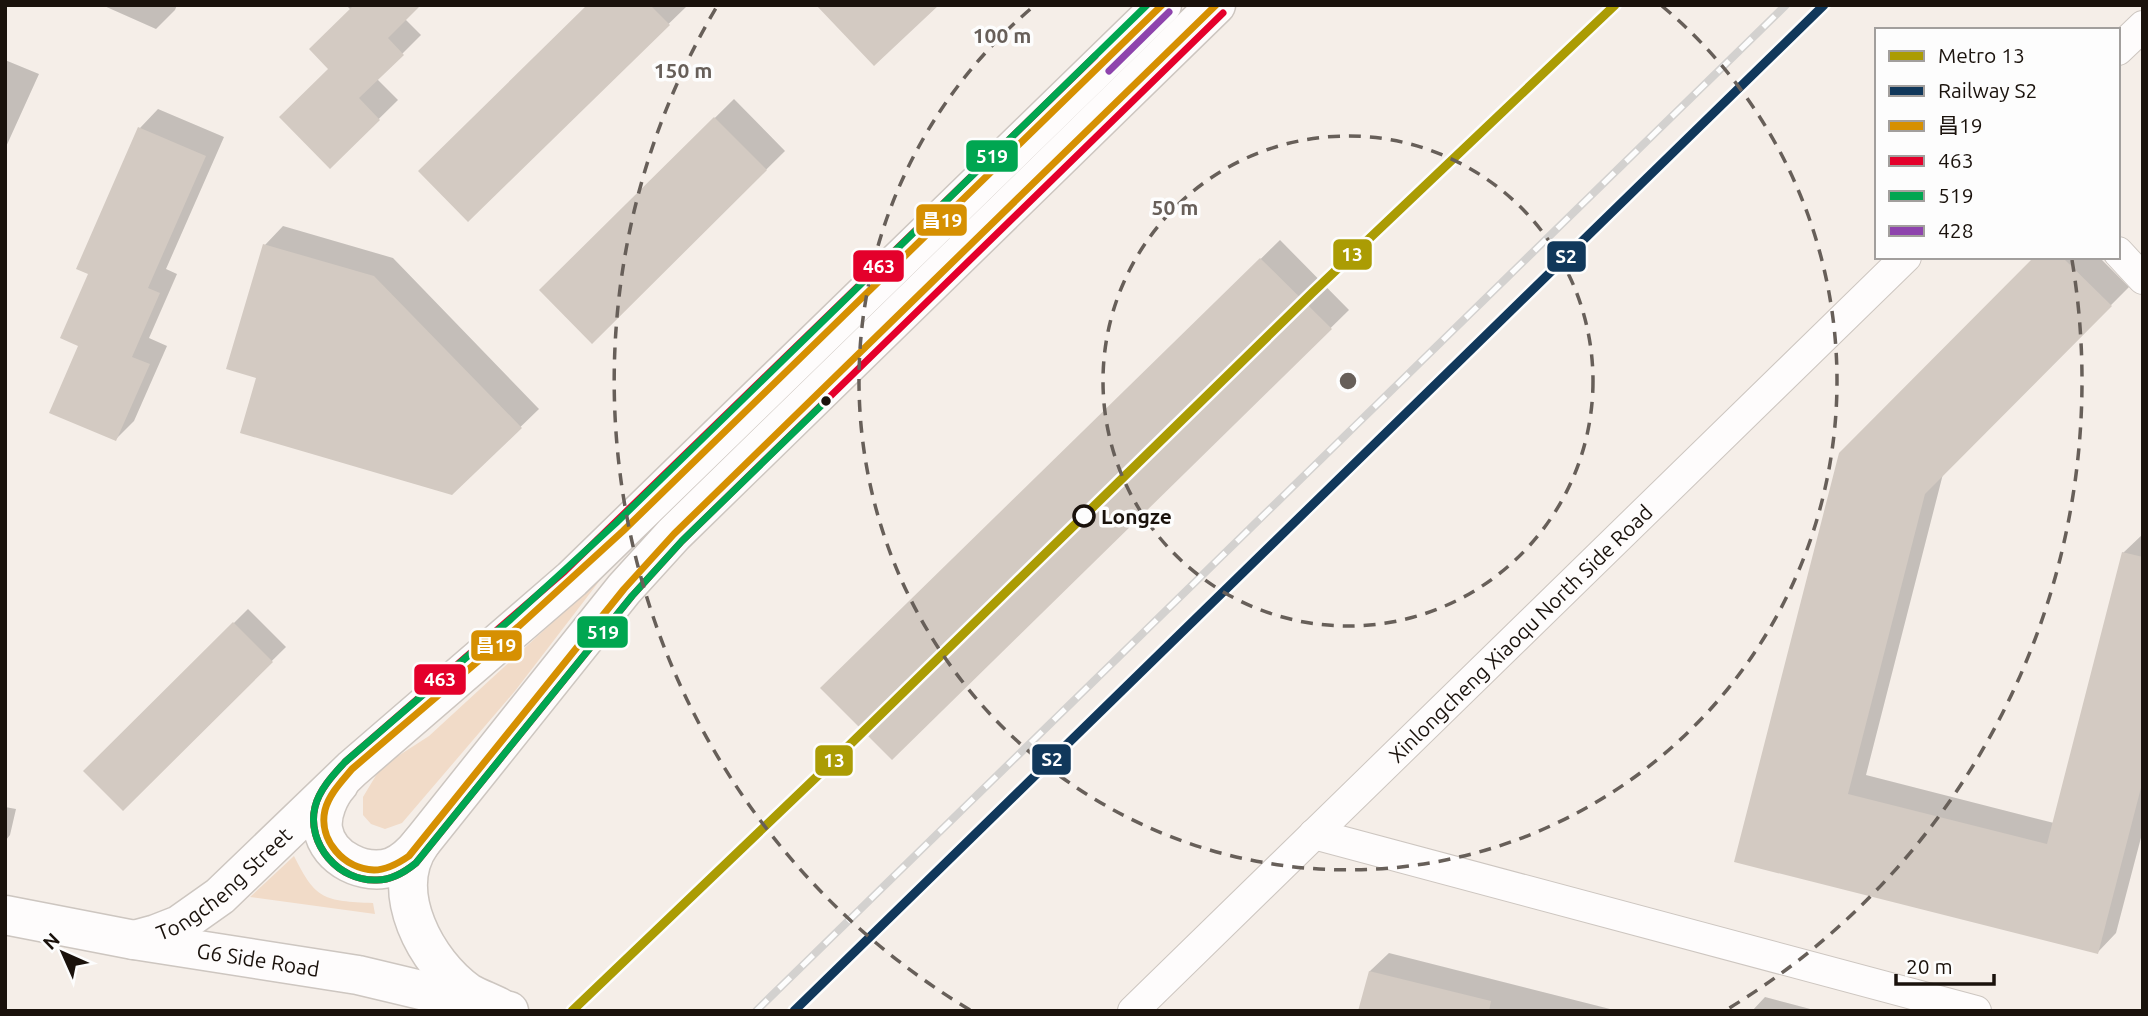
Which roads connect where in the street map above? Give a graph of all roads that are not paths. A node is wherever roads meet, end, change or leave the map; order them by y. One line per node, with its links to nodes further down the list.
1 (1162, 5): 8 (main road, Tongcheng Street)
2 (1216, 5): 10 (main road)
3 (2143, 26): 4 (street)
4 (2120, 48)
5 (2120, 254): 7 (street)
6 (1904, 259): 9 (street, Xinlongcheng Xiaoqu North Side Road)
7 (2143, 279)
8 (352, 769): 10 (main road); 12 (main road, Tongcheng Street)
9 (1314, 834): 14 (street, Xinlongcheng Xiaoqu North Side Road); 15 (street)
10 (421, 843): 13 (main road)
11 (5, 915): 12 (main road, G6 Side Road)
12 (134, 940): 13 (main road, G6 Side Road)
13 (506, 1010)
14 (1133, 1011)
15 (1976, 1011)

